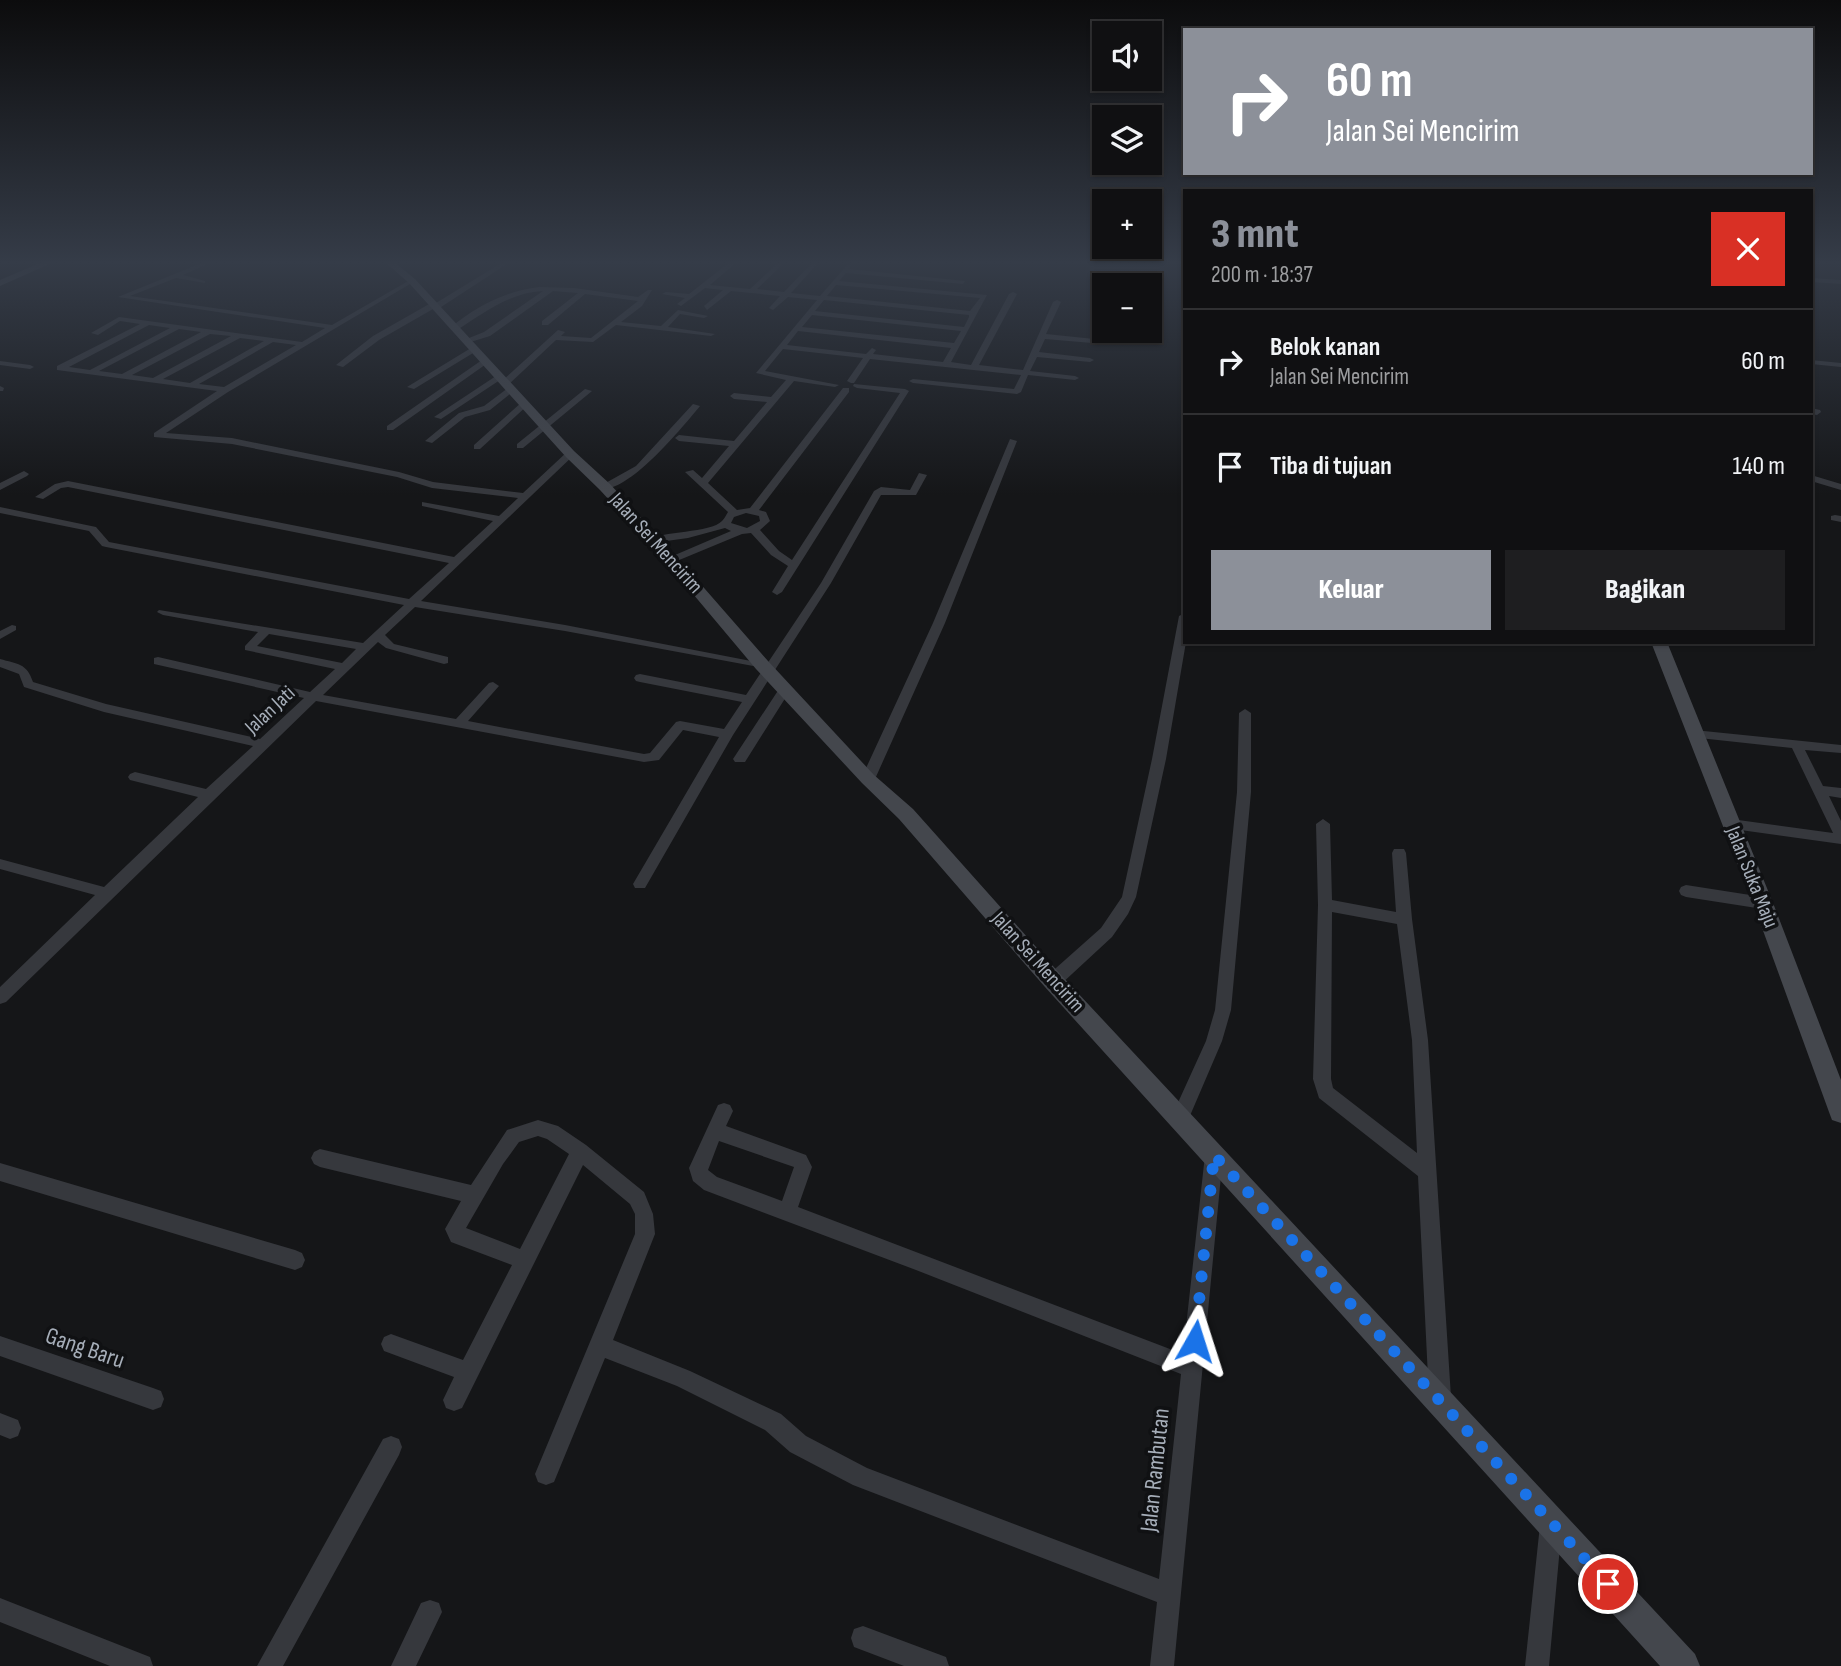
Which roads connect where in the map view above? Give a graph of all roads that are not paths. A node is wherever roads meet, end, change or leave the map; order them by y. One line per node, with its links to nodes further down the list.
1 (115, 340): 34 (street)
2 (153, 340): 34 (street)
3 (192, 340): 36 (street)
4 (230, 340): 39 (street)
5 (271, 340): 18 (street); 41 (street)
6 (310, 340): 18 (street)
7 (374, 340): 28 (street)
8 (465, 340): 31 (street, Jalan Sei Mencirim)
9 (488, 340): 31 (street)
10 (497, 340): 31 (street)
11 (551, 340): 31 (street)
12 (788, 340): 20 (street)
13 (879, 340): 22 (street)
14 (904, 340): 19 (street)
15 (960, 340): 19 (street)
16 (989, 340): 32 (street)
17 (1040, 340): 21 (street)
18 (303, 344): 44 (street)
19 (956, 346): 27 (street)
20 (782, 347): 22 (street); 38 (street)
21 (1034, 354): 23 (street); 33 (street)
22 (868, 356): 24 (street); 42 (street)
23 (1090, 360)
24 (925, 362): 27 (street); 40 (street)
25 (1813, 362): 29 (street)
26 (0, 363): 30 (street)
27 (946, 364): 32 (street)
28 (340, 365)
29 (1837, 365): 35 (street)
30 (30, 367)
31 (490, 367): 43 (street); 52 (street); 53 (street, Jalan Sei Mencirim); 54 (street); 56 (street); 60 (street)
32 (974, 367): 33 (street)
33 (1026, 372): 37 (street); 47 (street)
34 (89, 373): 36 (street)
35 (1841, 374)
36 (122, 377): 39 (street)
37 (1075, 378)
38 (791, 379): 42 (street); 49 (street)
39 (154, 381): 41 (street)
40 (913, 381): 46 (street); 47 (street)
41 (190, 386): 44 (street)
42 (851, 386): 46 (street); 74 (street)
43 (411, 387)
44 (225, 390): 70 (street)
45 (588, 391): 53 (street)
46 (905, 391): 85 (street)
47 (1017, 392): 50 (street)
48 (734, 396): 49 (street)
49 (773, 400): 58 (street)
50 (1012, 403)
51 (696, 406): 68 (street)
52 (438, 417)
53 (543, 425): 59 (street); 61 (street, Jalan Sei Mencirim)
54 (390, 428)
55 (679, 438): 58 (street)
56 (429, 440)
57 (1013, 442): 115 (street)
58 (736, 444): 66 (street)
59 (520, 446)
60 (477, 447)
61 (569, 454): 68 (street, Jalan Sei Mencirim); 70 (street, Jalan Jati)
62 (690, 471): 66 (street)
63 (24, 474): 67 (street)
64 (922, 475): 100 (street)
65 (1813, 479): 69 (street)
66 (702, 484): 75 (street)
67 (0, 487)
68 (605, 487): 81 (street, Jalan Sei Mencirim)
69 (1839, 489)
70 (524, 496): 76 (street, Jalan Jati)
71 (40, 497): 84 (street)
72 (425, 503): 76 (street)
73 (0, 510): 87 (street)
74 (752, 511): 75 (street); 78 (street)
75 (735, 513): 77 (street)
76 (500, 519): 84 (street, Jalan Jati)
77 (726, 524): 79 (street); 80 (street)
78 (754, 530): 79 (street); 85 (street)
79 (740, 531): 82 (street)
80 (688, 535): 81 (street); 82 (street)
81 (652, 540): 83 (street, Jalan Sei Mencirim)
82 (698, 547): 83 (street)
83 (672, 560): 100 (street, Jalan Sei Mencirim)
84 (456, 561): 87 (street, Jalan Jati)
85 (793, 565): 86 (street)
86 (777, 592)
87 (411, 603): 92 (street, Jalan Jati); 100 (street)
88 (163, 612): 91 (street)
89 (1183, 627): 130 (street)
90 (12, 628): 93 (street)
91 (266, 630): 95 (street); 99 (street)
92 (378, 635): 95 (street, Jalan Jati); 96 (street)
93 (0, 636)
94 (1660, 644): 109 (street, Jalan Suka Maju)
95 (365, 647): 99 (street, Jalan Jati)
96 (444, 660)
97 (158, 661): 104 (street)
98 (0, 663): 110 (street)
99 (345, 667): 104 (street, Jalan Jati)
100 (766, 668): 103 (street, Jalan Sei Mencirim); 105 (street)
101 (640, 678): 105 (street)
102 (493, 686): 107 (street)
103 (785, 689): 113 (street); 115 (street, Jalan Sei Mencirim)
104 (314, 697): 107 (street); 110 (street, Jalan Jati)
105 (751, 700): 108 (street)
106 (1245, 713): 134 (street)
107 (459, 724): 108 (street)
108 (727, 734): 124 (street)
109 (1694, 734): 111 (street); 120 (street, Jalan Suka Maju)
110 (264, 744): 118 (street, Jalan Jati)
111 (1796, 744): 112 (street); 116 (street)
112 (1841, 749)
113 (740, 759)
114 (135, 778): 118 (street)
115 (868, 779): 130 (street, Jalan Sei Mencirim)
116 (1818, 790): 117 (street); 121 (street)
117 (1841, 793)
118 (210, 795): 126 (street, Jalan Jati)
119 (1323, 824): 128 (street)
120 (1731, 824): 121 (street); 127 (street, Jalan Suka Maju)
121 (1841, 837)
122 (1399, 853): 129 (street)
123 (0, 864): 126 (street)
124 (640, 884)
125 (1686, 891): 127 (street)
126 (107, 893): 131 (street, Jalan Jati)
127 (1763, 903): 133 (street, Jalan Suka Maju)
128 (1325, 905): 129 (street); 139 (street)
129 (1404, 919): 139 (street)
130 (1053, 981): 134 (street, Jalan Sei Mencirim)
131 (3, 991)
132 (724, 1111): 135 (street)
133 (1841, 1112)
134 (1180, 1118): 137 (street, Jalan Sei Mencirim)
135 (715, 1130): 142 (street); 142 (street)
136 (580, 1151): 141 (street); 144 (street); 147 (street)
137 (1214, 1155): 148 (street, Jalan Rambutan); 152 (street, Jalan Sei Mencirim)
138 (320, 1158): 141 (street)
139 (1425, 1170): 152 (street)
140 (0, 1172): 143 (street)
141 (474, 1195): 144 (street)
142 (788, 1213): 148 (street)
143 (295, 1260)
144 (525, 1260): 149 (street)
145 (391, 1344): 149 (street)
146 (0, 1346): 150 (street, Gang Baru)
147 (615, 1352): 154 (street); 156 (street)
148 (1192, 1368): 156 (street, Jalan Rambutan)
149 (468, 1372): 151 (street)
150 (153, 1399)
151 (454, 1400)
152 (1440, 1401): 155 (street, Jalan Sei Mencirim)
153 (391, 1447): 161 (street)
154 (546, 1474)
155 (1551, 1522): 165 (street); 166 (street, Jalan Sei Mencirim)
156 (1168, 1594): 164 (street, Jalan Rambutan)
157 (0, 1610): 160 (street)
158 (430, 1612): 162 (street)
159 (863, 1637): 163 (street)
160 (141, 1666)
161 (269, 1666)
162 (403, 1666)
163 (937, 1666)
164 (1162, 1666)
165 (1537, 1666)
166 (1683, 1666)

